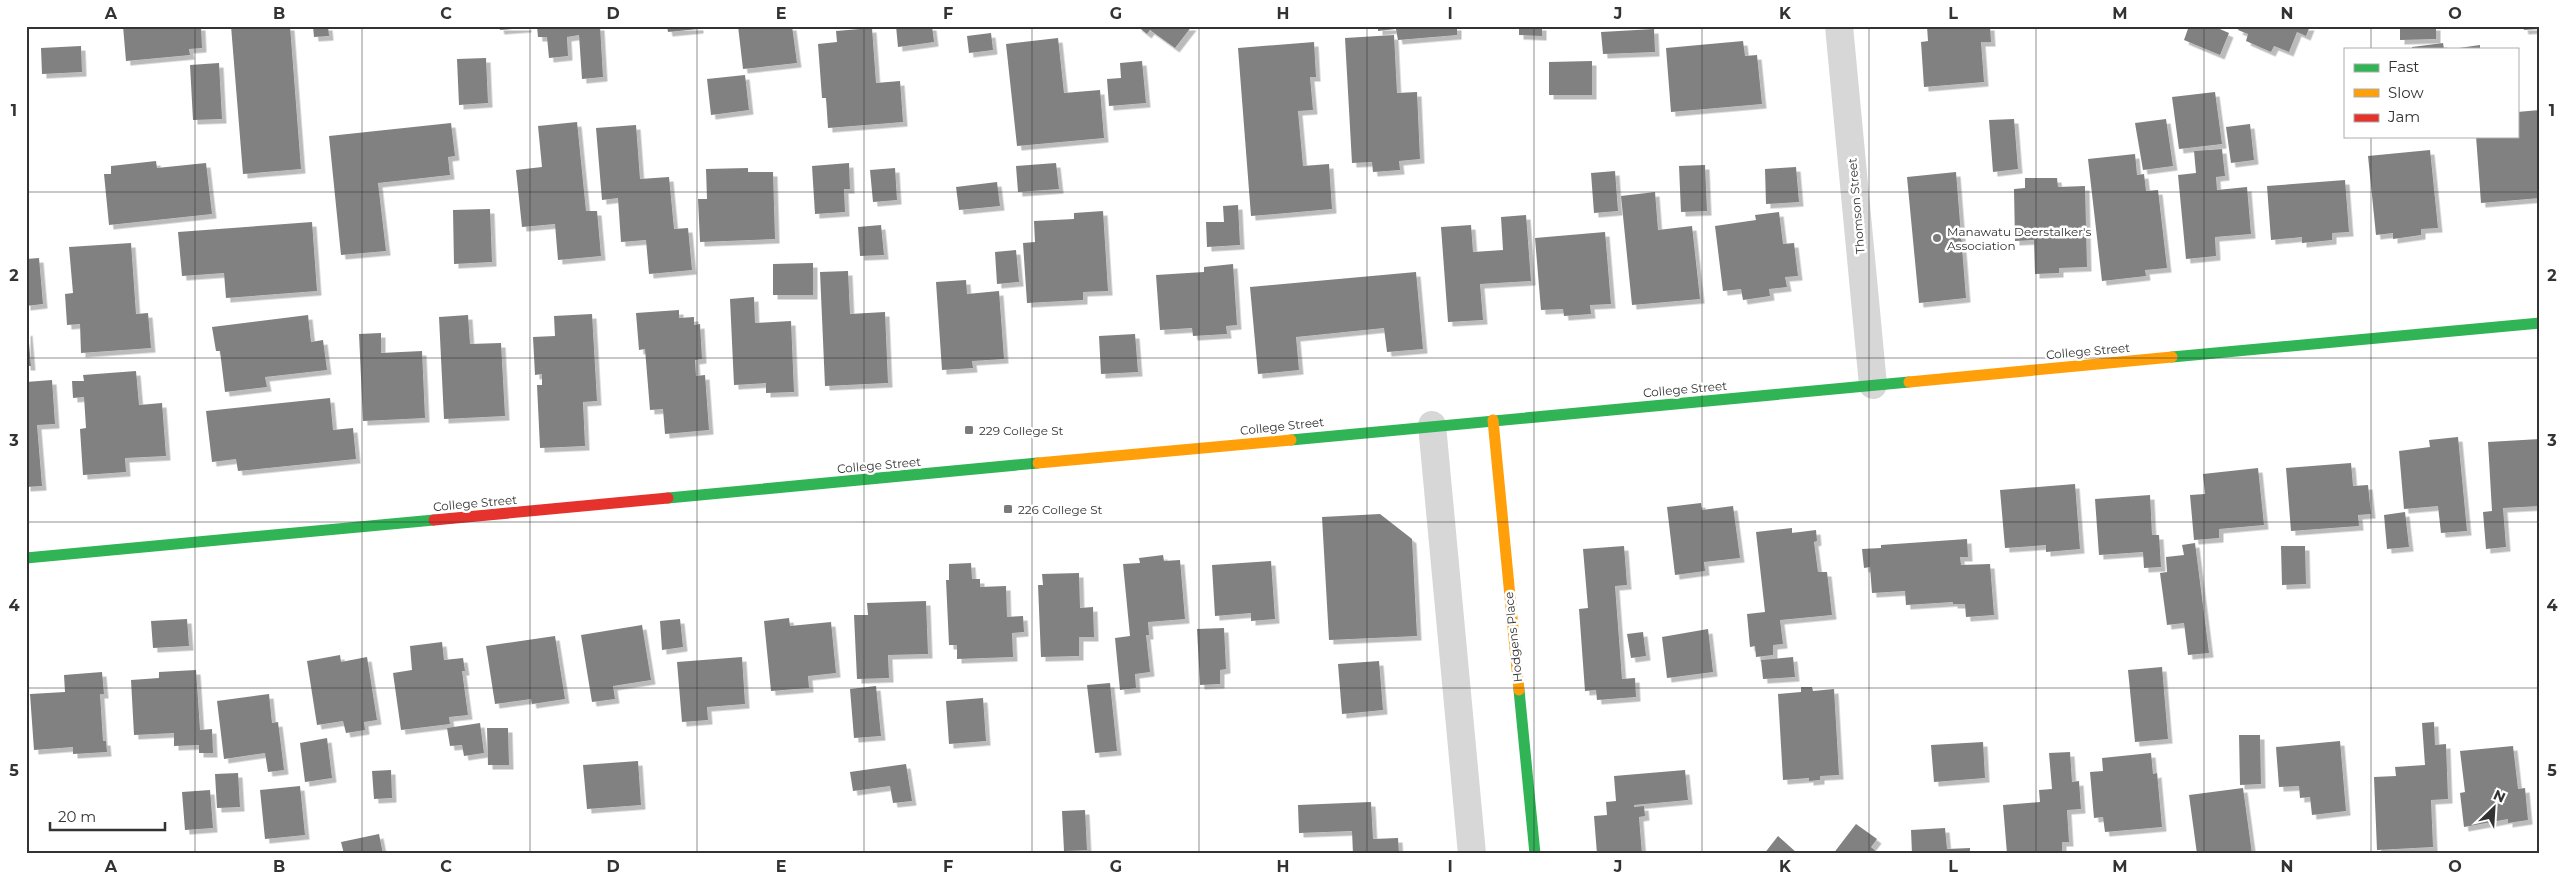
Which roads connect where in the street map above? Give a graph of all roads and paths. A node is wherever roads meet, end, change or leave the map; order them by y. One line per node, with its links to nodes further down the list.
1 (1839, 26): 3 (street, Thomson Street)
2 (2540, 323): 3 (street, College Street)
3 (1873, 385): 4 (street, College Street)
4 (1493, 420): 5 (street, College Street); 8 (street, Hodgens Place)
5 (1432, 425): 6 (street, College Street); 7 (street)
6 (26, 558)
7 (1472, 854)
8 (1535, 854)

